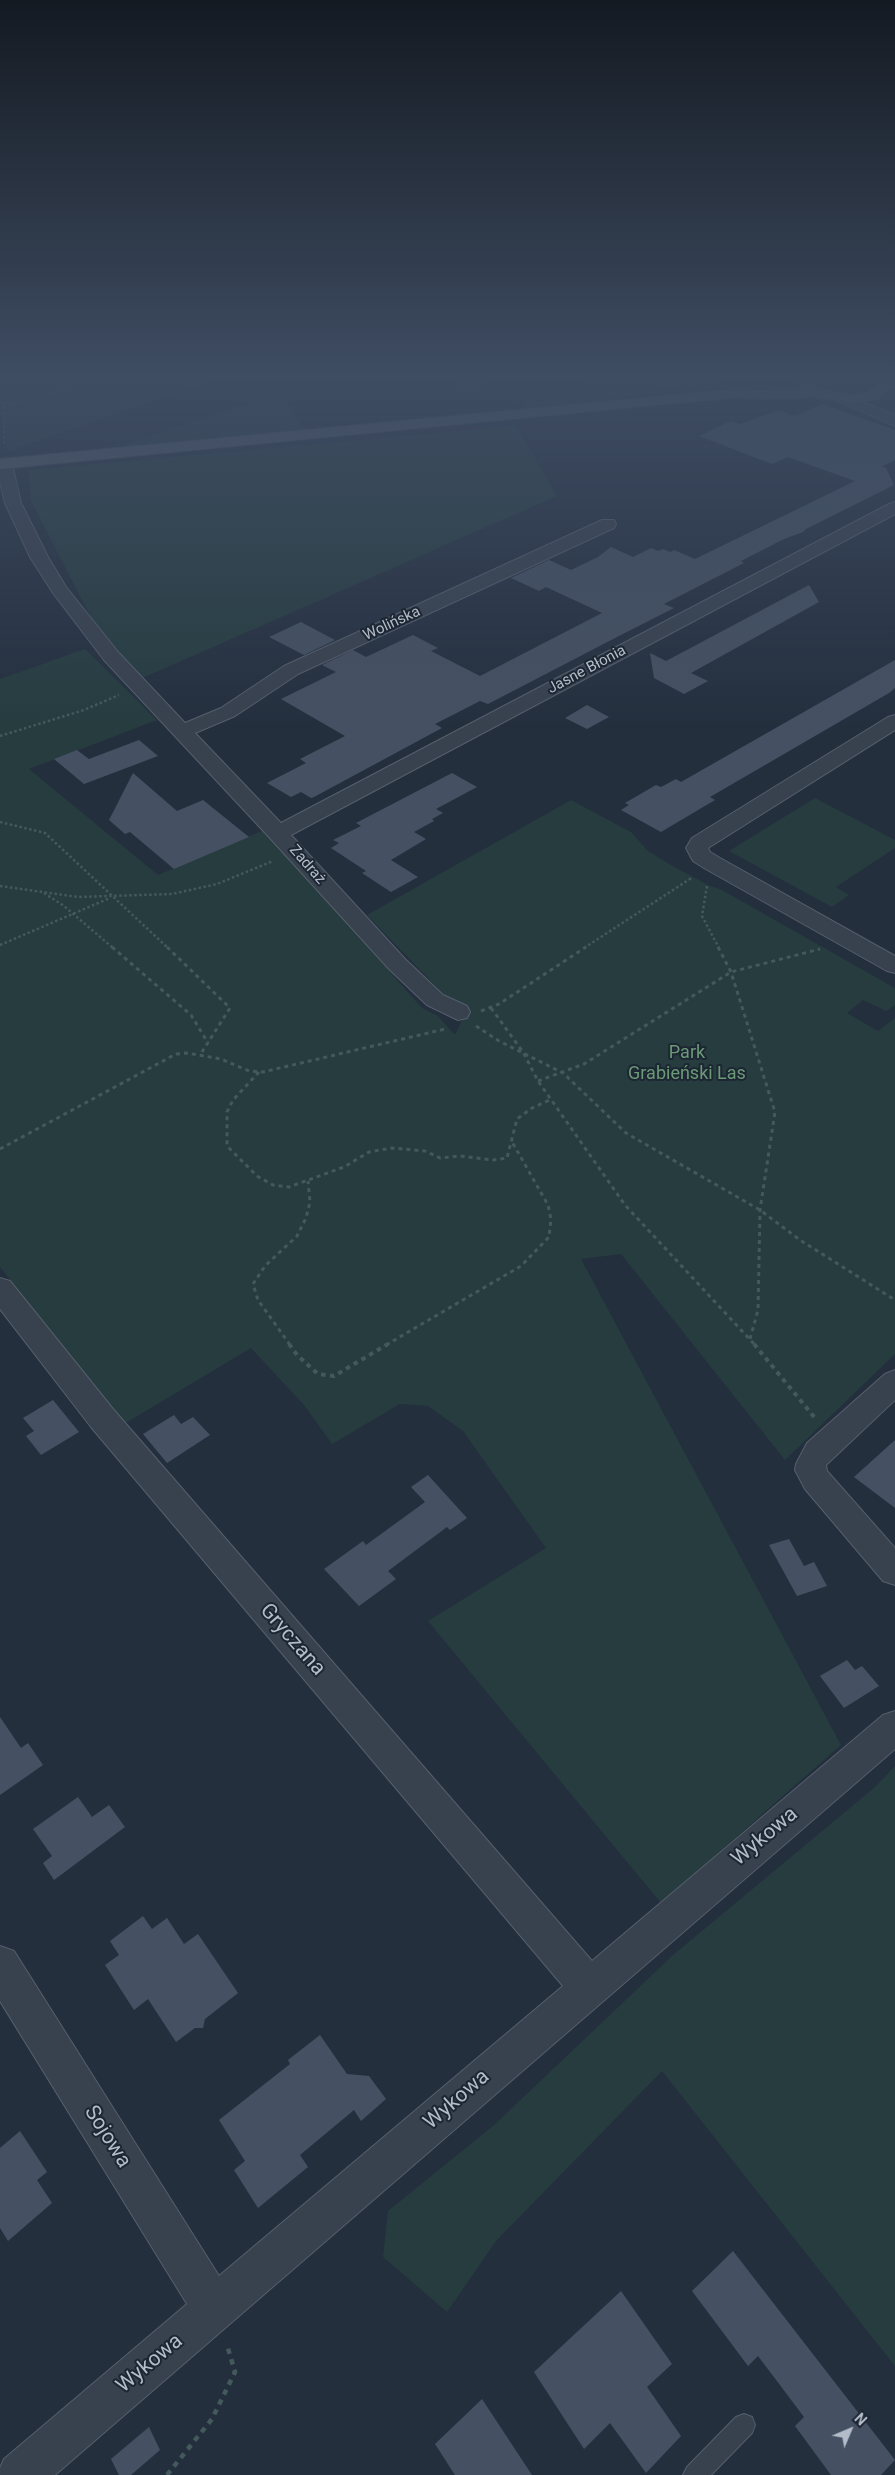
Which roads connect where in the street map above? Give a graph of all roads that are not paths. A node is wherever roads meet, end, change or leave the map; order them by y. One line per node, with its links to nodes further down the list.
1 (12, 496): 5 (street, Zadraż)
2 (895, 507): 6 (street, Jasne Błonia)
3 (608, 524): 5 (street, Wolińska)
4 (895, 721): 7 (street)
5 (182, 731): 6 (street, Zadraż)
6 (278, 833): 8 (street, Zadraż)
7 (895, 966)
8 (462, 1015)
9 (0, 1289): 14 (street, Gryczana)
10 (895, 1382): 11 (street)
11 (895, 1571)
12 (895, 1727): 14 (street, Wykowa)
13 (0, 1965): 15 (street, Sojowa)
14 (588, 1987): 15 (street, Wykowa)
15 (215, 2309): 17 (street, Wykowa)
16 (744, 2425): 18 (lane)
17 (20, 2475)
18 (695, 2475)

